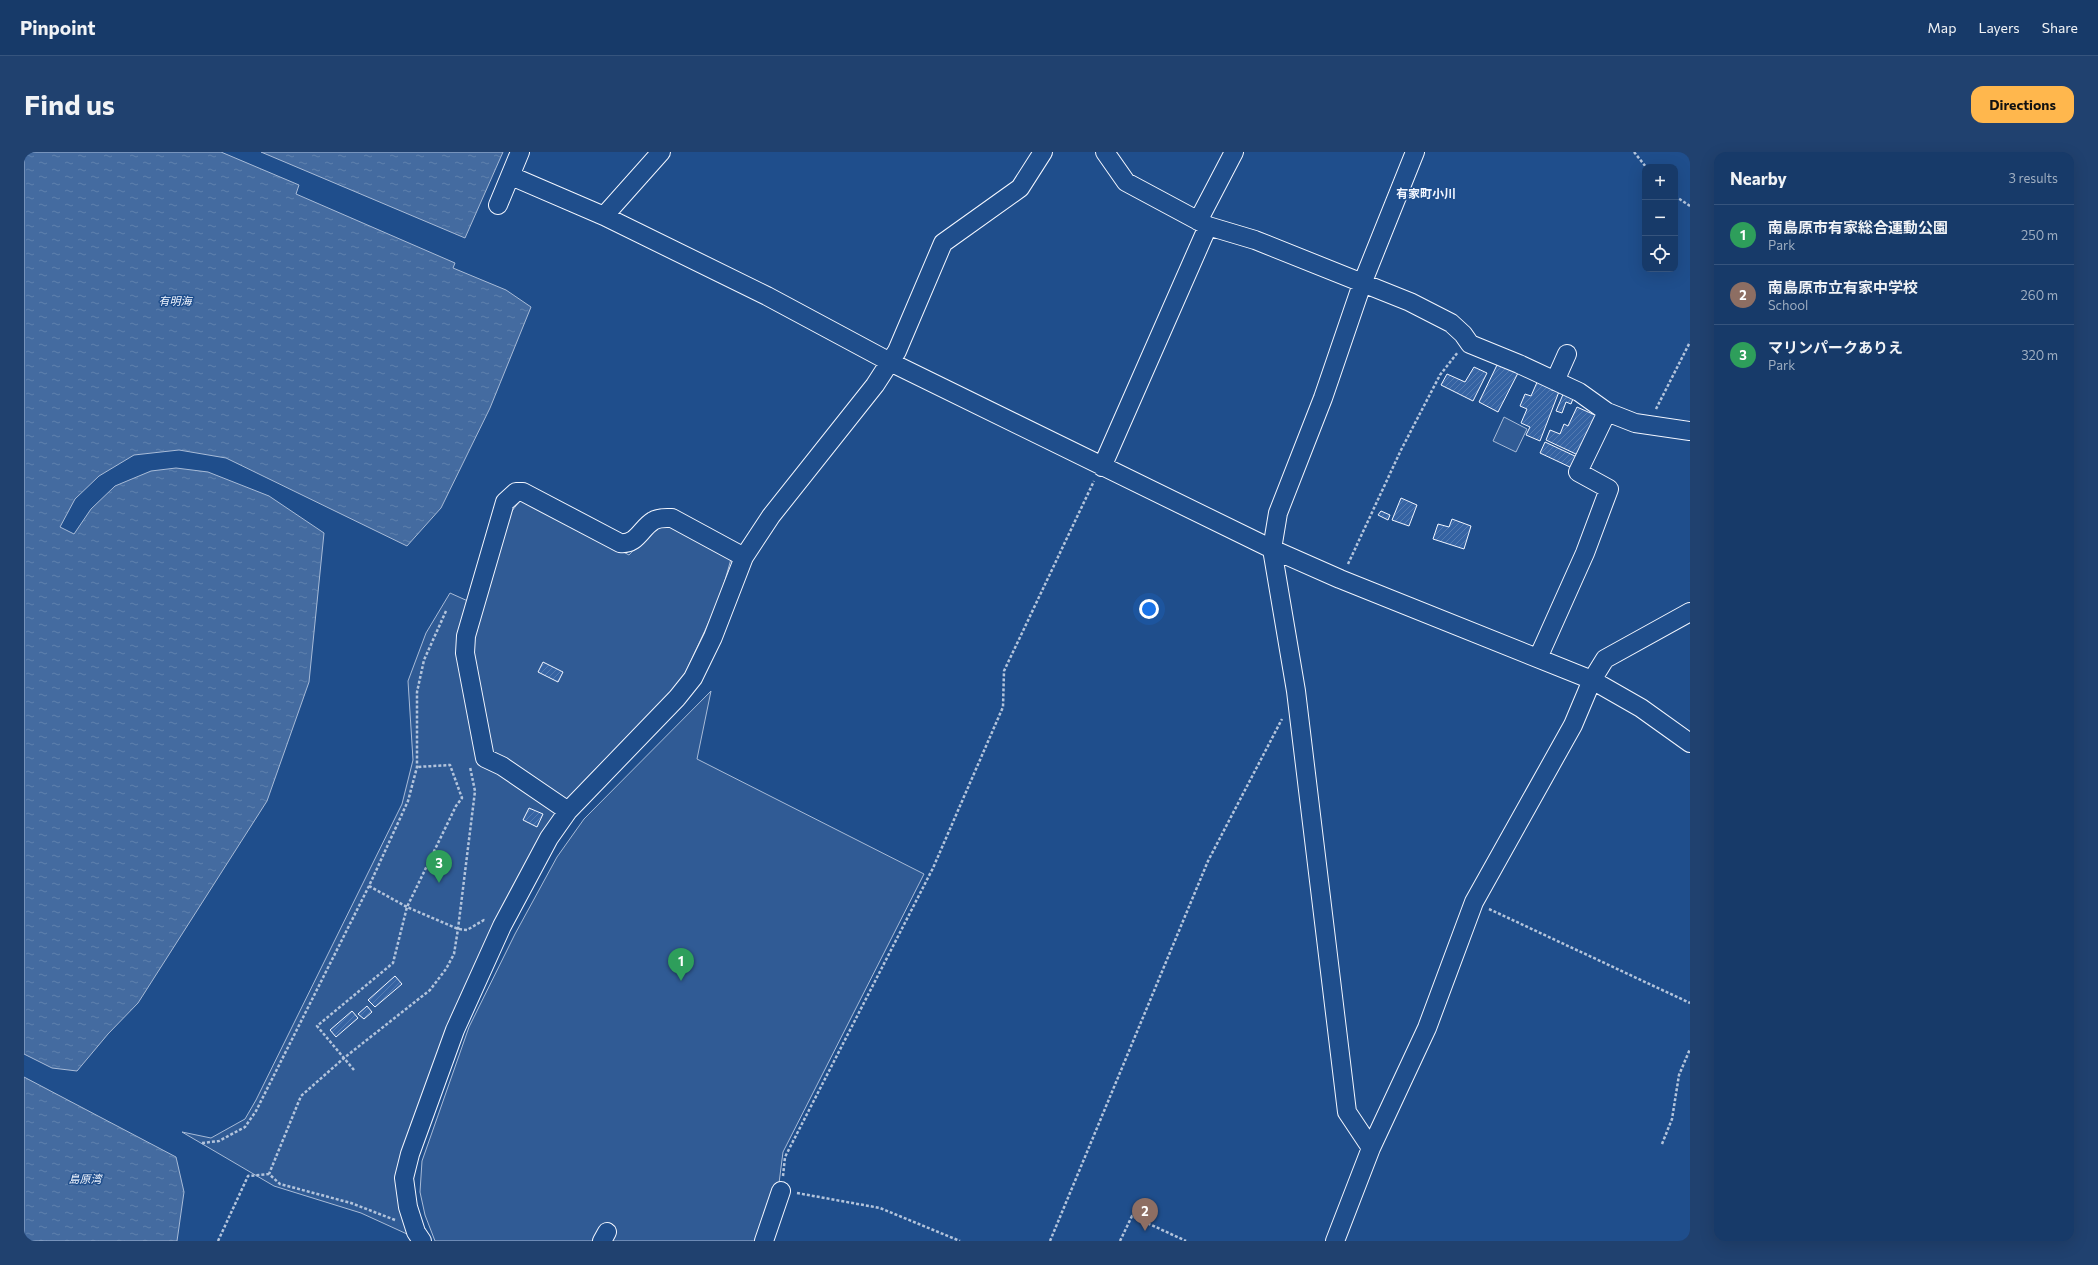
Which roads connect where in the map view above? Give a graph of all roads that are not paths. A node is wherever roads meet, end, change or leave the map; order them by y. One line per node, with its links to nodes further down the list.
1 (520, 152): 7 (street)
2 (661, 152): 9 (street)
3 (1043, 152): 13 (street)
4 (1105, 152): 10 (street)
5 (1234, 152): 10 (street)
6 (1415, 152): 11 (street)
7 (511, 176): 8 (street); 9 (street)
8 (498, 205)
9 (604, 216): 13 (street)
10 (1203, 224): 11 (street); 17 (street)
11 (1362, 284): 14 (street); 18 (street)
12 (1567, 354): 14 (street)
13 (890, 362): 17 (street); 19 (street)
14 (1555, 381): 15 (street)
15 (1607, 412): 16 (street); 21 (street)
16 (1690, 431)
17 (1102, 467): 18 (street)
18 (1272, 549): 21 (street); 25 (street)
19 (744, 557): 24 (street); 24 (street)
20 (1690, 612): 22 (street)
21 (1538, 658): 22 (street)
22 (1592, 680): 23 (street); 25 (street)
23 (1690, 744)
24 (568, 811): 27 (street)
25 (1371, 1148): 29 (street)
26 (781, 1191): 28 (street)
27 (419, 1236)
28 (764, 1241)
29 (1335, 1241)

